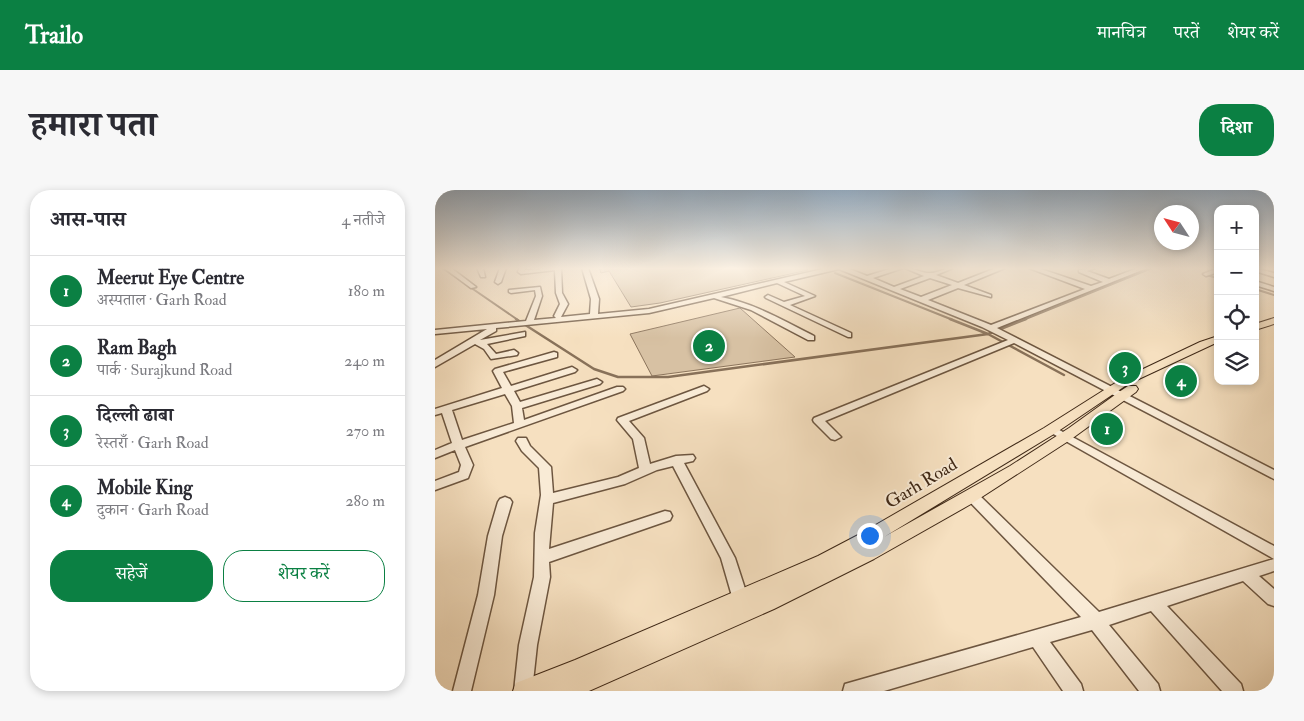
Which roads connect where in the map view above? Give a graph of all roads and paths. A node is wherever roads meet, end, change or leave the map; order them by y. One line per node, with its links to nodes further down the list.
1 (538, 291): 17 (street)
2 (559, 291): 16 (street)
3 (593, 291): 15 (street)
4 (733, 291): 11 (street)
5 (801, 291): 14 (street)
6 (900, 291): 13 (street)
7 (941, 291): 13 (street)
8 (975, 291): 10 (street)
9 (1082, 291): 22 (street)
10 (989, 296)
11 (711, 297): 15 (street); 27 (street)
12 (768, 297): 14 (street)
13 (921, 300): 22 (street)
14 (784, 304): 26 (street)
15 (595, 315): 16 (street); 17 (street)
16 (558, 316): 17 (street)
17 (528, 321): 19 (street)
18 (1274, 321): 20 (main road)
19 (504, 324): 23 (street); 29 (street)
20 (1259, 326)
21 (1274, 327): 24 (main road)
22 (990, 328): 28 (street)
23 (435, 330)
24 (1259, 332)
25 (521, 334): 29 (street)
26 (848, 335)
27 (811, 338)
28 (1015, 340): 38 (street); 45 (street)
29 (477, 341): 31 (street); 33 (street)
30 (1213, 344): 38 (main road, Garh Road)
31 (514, 352)
32 (555, 355): 39 (street)
33 (435, 364)
34 (573, 370): 39 (street)
35 (597, 382): 40 (street)
36 (620, 389): 43 (street)
37 (704, 389): 49 (street)
38 (1122, 389): 44 (main road, Garh Road); 50 (street)
39 (508, 390): 40 (street); 41 (street)
40 (517, 406): 43 (street)
41 (446, 409): 42 (street); 47 (street)
42 (435, 412)
43 (520, 425): 47 (street)
44 (1059, 433): 52 (main road, Garh Road); 56 (main road, Garh Road); 57 (street)
45 (835, 437)
46 (522, 441): 53 (street)
47 (458, 445): 48 (street); 51 (street)
48 (435, 454)
49 (646, 470): 53 (street); 62 (street)
50 (1274, 475)
51 (435, 486)
52 (972, 496): 56 (main road, Garh Road); 65 (street)
53 (546, 500): 58 (street)
54 (505, 502): 68 (street)
55 (665, 516): 58 (street)
56 (888, 535): 59 (main road, Garh Road)
57 (1274, 552)
58 (542, 558): 69 (street)
59 (831, 564): 62 (main road, Garh Road); 66 (main road, Garh Road)
60 (1274, 565): 61 (street)
61 (1247, 575): 63 (street); 64 (street)
62 (740, 598): 66 (main road, Garh Road)
63 (1274, 599)
64 (1155, 604): 65 (street); 74 (street)
65 (1096, 621): 67 (street); 73 (street)
66 (694, 627): 69 (main road, Garh Road); 70 (main road, Garh Road)
67 (1037, 638): 71 (street); 72 (street)
68 (462, 691)
69 (524, 691)
70 (562, 691)
71 (852, 691)
72 (1074, 691)
73 (1151, 691)
74 (1234, 691)

